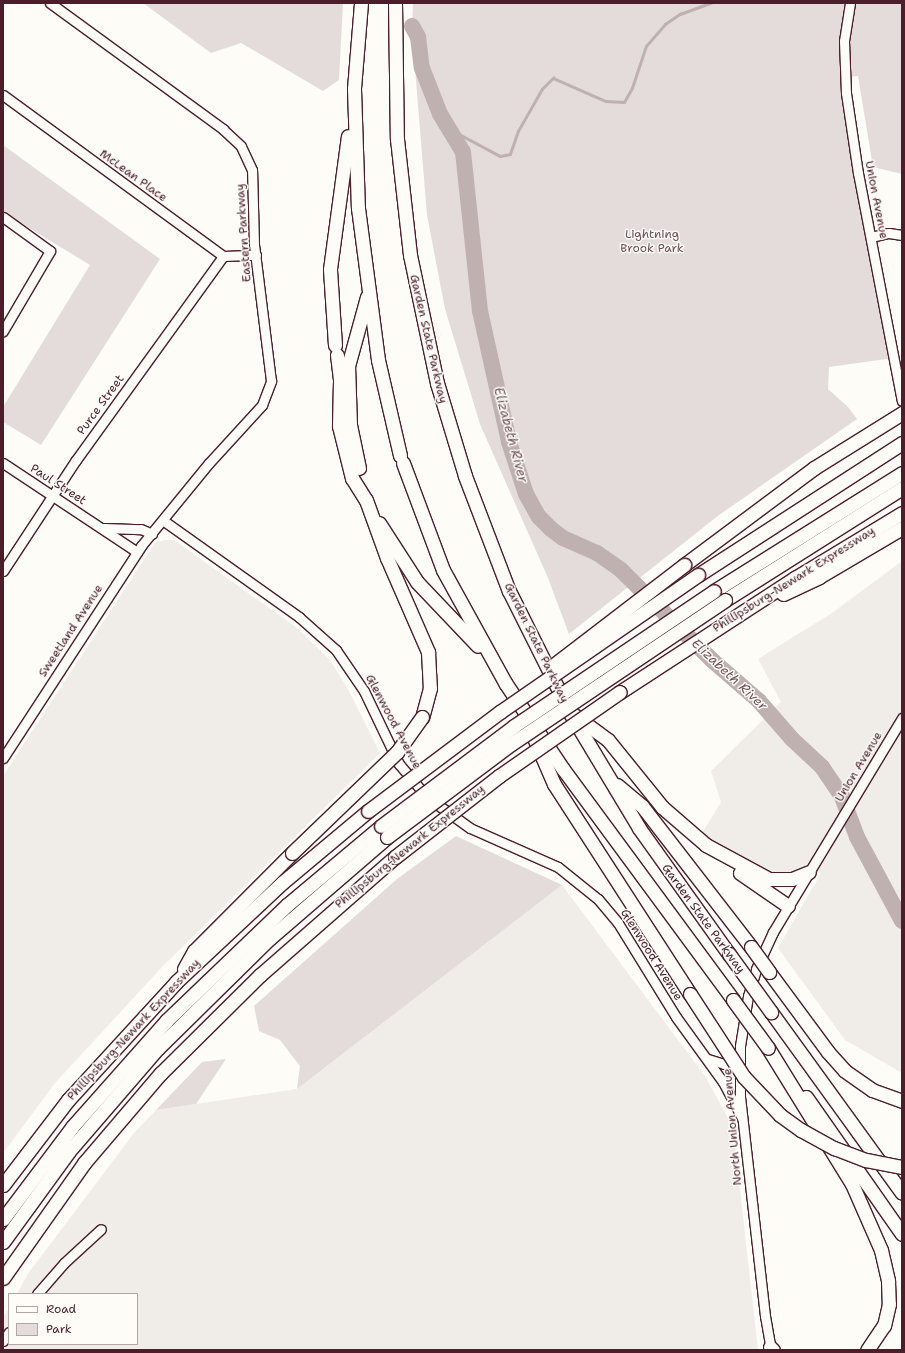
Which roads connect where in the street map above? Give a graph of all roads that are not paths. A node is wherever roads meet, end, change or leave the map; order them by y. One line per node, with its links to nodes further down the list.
1 (50, 3): 10 (street, Eastern Parkway)
2 (361, 3): 5 (highway, Garden State Parkway)
3 (395, 3): 33 (highway, Garden State Parkway)
4 (850, 3): 9 (street, Union Avenue)
5 (354, 89): 12 (highway, Garden State Parkway); 21 (highway)
6 (3, 95): 11 (street, McLean Place)
7 (3, 217): 13 (street)
8 (902, 235): 9 (street)
9 (871, 237): 14 (street, Union Avenue)
10 (256, 255): 11 (street); 23 (street, Eastern Parkway)
11 (223, 256): 20 (street, Purce Street)
12 (368, 291): 21 (highway); 30 (highway, Garden State Parkway)
13 (3, 331)
14 (902, 400)
15 (902, 413): 32 (highway, bridge)
16 (902, 443): 32 (highway, Phillipsburg-Newark Expressway, bridge)
17 (3, 463): 20 (street, Paul Street)
18 (902, 473): 38 (highway, Phillipsburg-Newark Expressway, bridge)
19 (902, 488): 38 (highway, Phillipsburg-Newark Expressway, bridge)
20 (53, 496): 24 (street, Paul Street); 29 (street, Purce Street)
21 (368, 505): 30 (highway); 42 (highway, bridge)
22 (902, 513): 26 (highway, Phillipsburg-Newark Expressway)
23 (164, 521): 27 (street, Sweetland Avenue); 44 (street, Glenwood Avenue)
24 (101, 527): 27 (street, Paul Street); 28 (street, Paul Street)
25 (902, 528): 26 (highway)
26 (885, 530): 55 (highway, Phillipsburg-Newark Expressway, bridge)
27 (152, 534): 28 (street, Sweetland Avenue)
28 (138, 552): 35 (street, Sweetland Avenue)
29 (3, 571)
30 (490, 658): 31 (highway, Garden State Parkway)
31 (522, 711): 43 (highway, Garden State Parkway, bridge); 48 (highway, bridge)
32 (500, 712): 42 (highway, Phillipsburg-Newark Expressway, bridge)
33 (570, 713): 36 (highway, Garden State Parkway); 39 (highway)
34 (902, 718): 37 (street, Union Avenue)
35 (3, 758)
36 (607, 778): 46 (highway, bridge); 50 (highway, Garden State Parkway, bridge)
37 (836, 828): 40 (street, North Union Avenue)
38 (384, 832): 51 (highway, Phillipsburg-Newark Expressway); 54 (highway, Phillipsburg-Newark Expressway)
39 (706, 845): 40 (highway); 41 (highway)
40 (809, 872): 41 (street, North Union Avenue)
41 (788, 906): 45 (street, North Union Avenue)
42 (176, 982): 49 (highway, Phillipsburg-Newark Expressway)
43 (768, 1048): 53 (highway, Garden State Parkway); 58 (highway)
44 (705, 1056): 45 (street); 47 (street, Glenwood Avenue)
45 (739, 1058): 47 (street, North Union Avenue)
46 (902, 1100)
47 (742, 1118): 57 (street, North Union Avenue)
48 (902, 1167)
49 (3, 1185)
50 (902, 1193)
51 (3, 1219)
52 (101, 1229): 56 (street)
53 (902, 1234)
54 (3, 1242)
55 (3, 1278)
56 (37, 1293)
57 (772, 1349)
58 (867, 1350)

